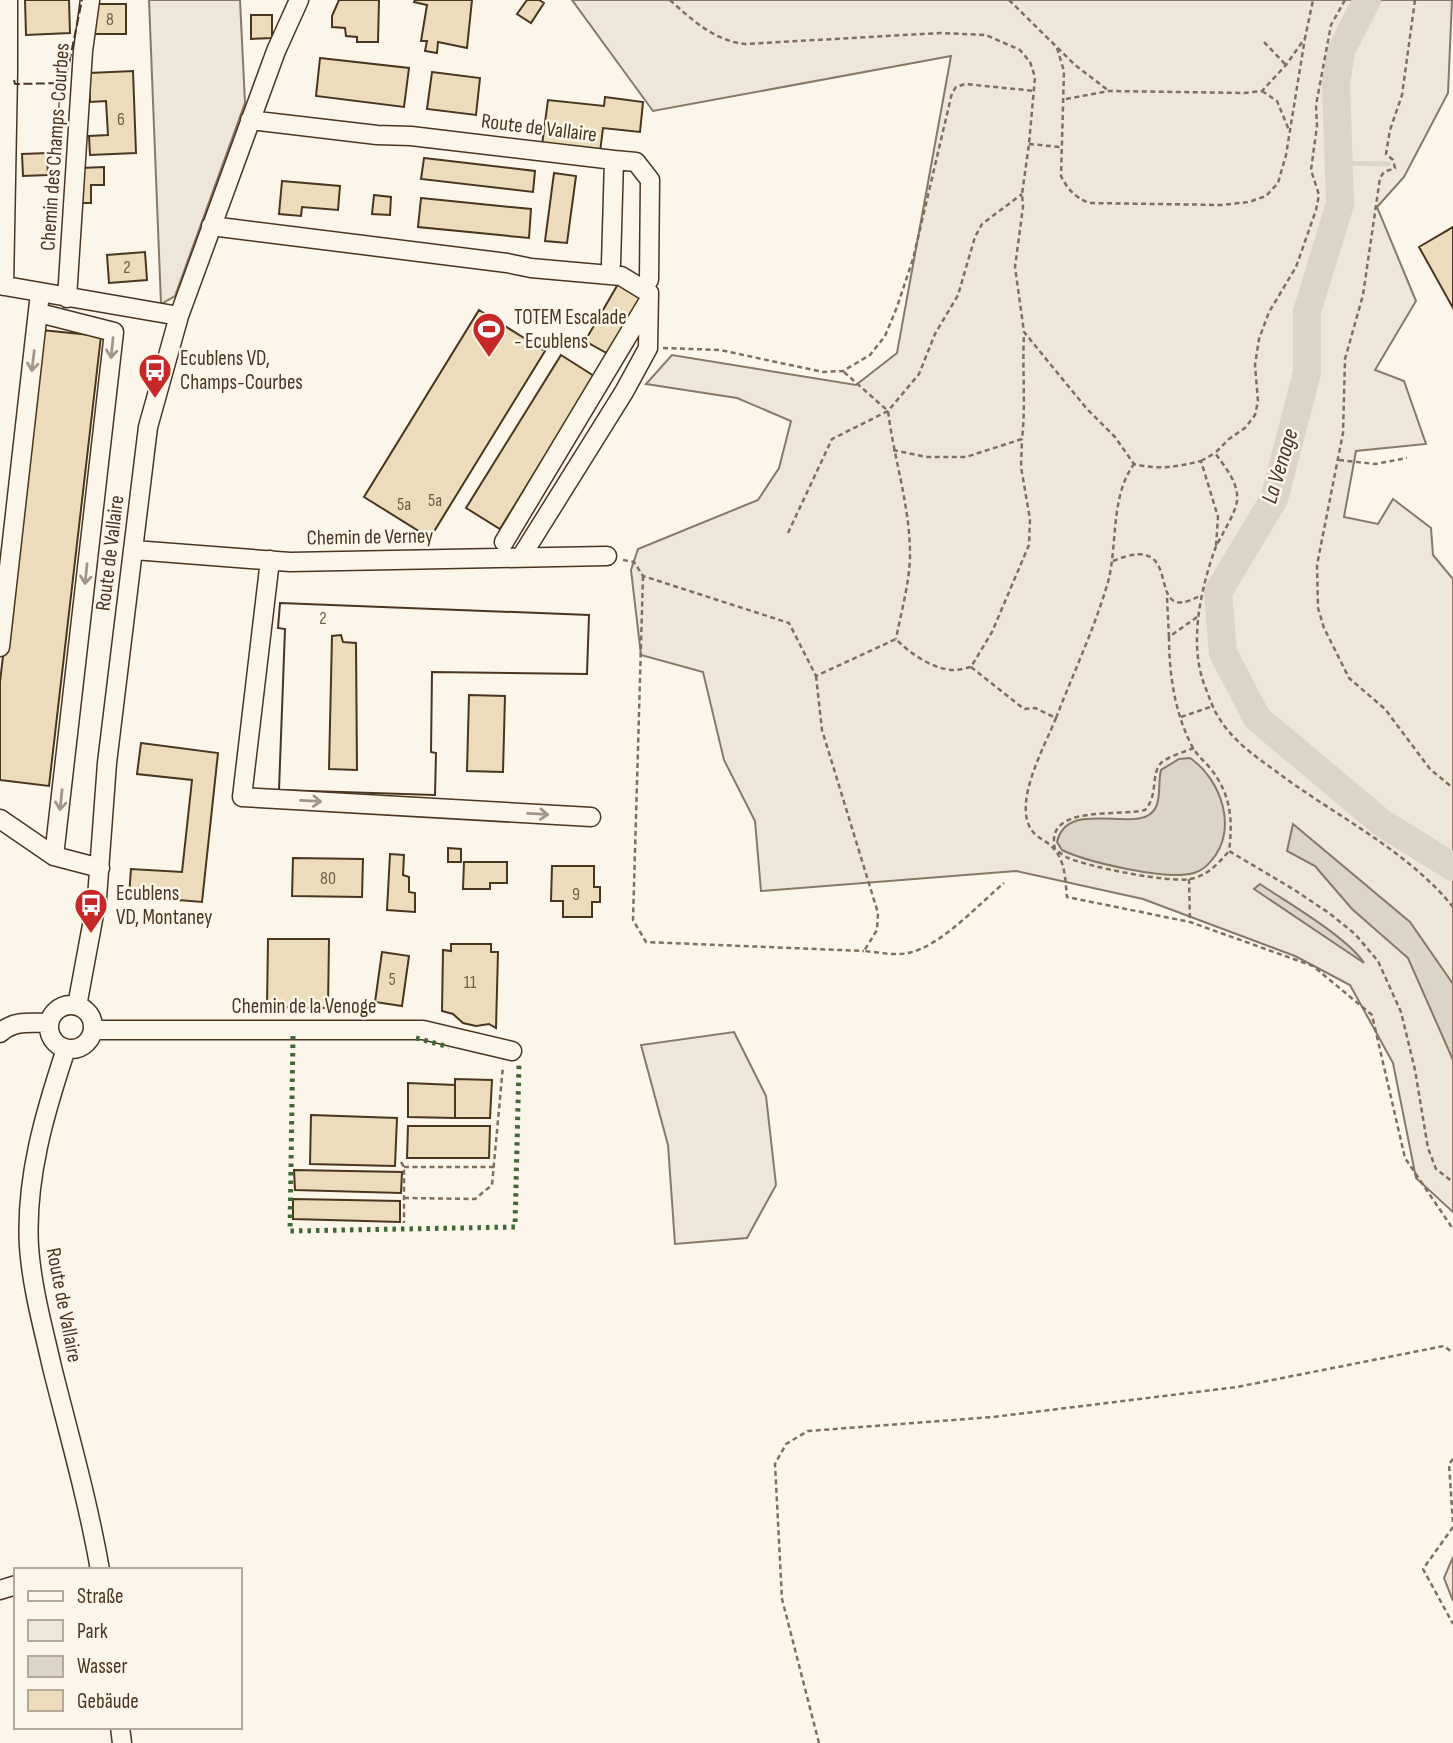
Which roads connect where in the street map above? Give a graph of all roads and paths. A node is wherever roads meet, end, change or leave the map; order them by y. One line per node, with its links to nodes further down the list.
1 (8, 0): 14 (street)
2 (90, 0): 30 (street, Chemin des Champs-Courbes)
3 (299, 0): 19 (street, Route de Vallaire)
4 (670, 0): 15 (path)
5 (1009, 0): 11 (path)
6 (1313, 0): 9 (path)
7 (1345, 0): 42 (path)
8 (1415, 0): 44 (path)
9 (1306, 38): 13 (path); 20 (path)
10 (1264, 42): 13 (path)
11 (1057, 48): 16 (path); 18 (path)
12 (0, 54): 14 (street)
13 (1286, 65): 17 (path)
14 (8, 72): 28 (street)
15 (1035, 91): 21 (path); 36 (path)
16 (1109, 91): 17 (path); 18 (path)
17 (1262, 91): 20 (path)
18 (1064, 99): 22 (path)
19 (250, 120): 23 (street, Route de Vallaire); 25 (street, Route de Vallaire)
20 (1290, 132): 22 (path)
21 (1029, 144): 22 (path); 24 (path)
22 (1060, 147)
23 (614, 160): 26 (street, Route de Vallaire); 27 (street, Route de Vallaire)
24 (1022, 194): 34 (path); 37 (path)
25 (211, 226): 31 (street); 33 (street, Route de Vallaire)
26 (611, 264)
27 (649, 280)
28 (2, 285): 29 (street)
29 (40, 293): 30 (street); 32 (street)
30 (67, 298): 33 (street)
31 (649, 300): 35 (street); 38 (street)
32 (39, 313): 61 (street, one-way to 61); 73 (street, one-way to 73)
33 (179, 316): 50 (street, Route de Vallaire)
34 (1024, 332): 39 (path); 46 (path)
35 (648, 348): 36 (path); 40 (street)
36 (843, 371): 37 (path)
37 (888, 411): 41 (path); 47 (path)
38 (573, 428): 40 (street); 48 (street)
39 (1022, 439): 41 (path); 62 (path)
40 (594, 440): 52 (street)
41 (893, 450): 60 (path)
42 (1215, 453): 45 (path); 49 (path)
43 (1407, 458): 44 (path)
44 (1339, 460): 68 (path)
45 (1201, 461): 46 (path); 49 (path)
46 (1134, 464): 54 (path)
47 (788, 533)
48 (504, 542)
49 (1215, 549): 57 (path)
50 (134, 550): 53 (street, Chemin de Verney); 74 (street, Route de Vallaire)
51 (607, 556): 52 (street, Chemin de Verney); 55 (path)
52 (521, 557): 53 (street, Chemin de Verney)
53 (270, 560): 69 (street, one-way to 69)
54 (1112, 562): 56 (path); 66 (path)
55 (643, 576): 63 (path); 79 (path)
56 (1167, 595): 57 (path); 59 (path)
57 (1201, 595): 58 (path)
58 (1198, 616): 59 (path); 64 (path)
59 (1169, 637): 65 (path)
60 (896, 639): 62 (path); 63 (path)
61 (0, 647)
62 (971, 667): 66 (path)
63 (816, 676): 79 (path)
64 (1213, 706): 65 (path); 77 (path)
65 (1181, 717): 67 (path)
66 (1056, 718): 71 (path)
67 (1194, 748): 71 (path); 72 (path)
68 (1453, 788)
69 (592, 817)
70 (0, 819): 73 (street)
71 (1055, 849): 75 (path); 78 (path)
72 (1229, 851): 75 (path); 89 (path)
73 (54, 856): 74 (street)
74 (100, 869): 80 (street, Route de Vallaire)
75 (1189, 879): 78 (path)
76 (1004, 883): 79 (path)
77 (1453, 907)
78 (1190, 922): 92 (path)
79 (864, 951)
80 (77, 1006): 81 (street); 82 (street)
81 (48, 1023): 83 (street); 84 (street)
82 (93, 1030): 84 (street); 85 (street, Chemin de la Venoge)
83 (0, 1033)
84 (66, 1048): 96 (street, Route de Vallaire)
85 (508, 1050): 88 (path)
86 (401, 1162): 87 (path)
87 (404, 1167): 88 (path); 90 (path)
88 (495, 1167): 90 (path)
89 (1453, 1182)
90 (404, 1198): 91 (path)
91 (404, 1223)
92 (1453, 1229)
93 (1453, 1353): 98 (path)
94 (1453, 1459): 95 (path)
95 (1453, 1525): 97 (path)
96 (100, 1568)
97 (1453, 1624)
98 (820, 1743)

